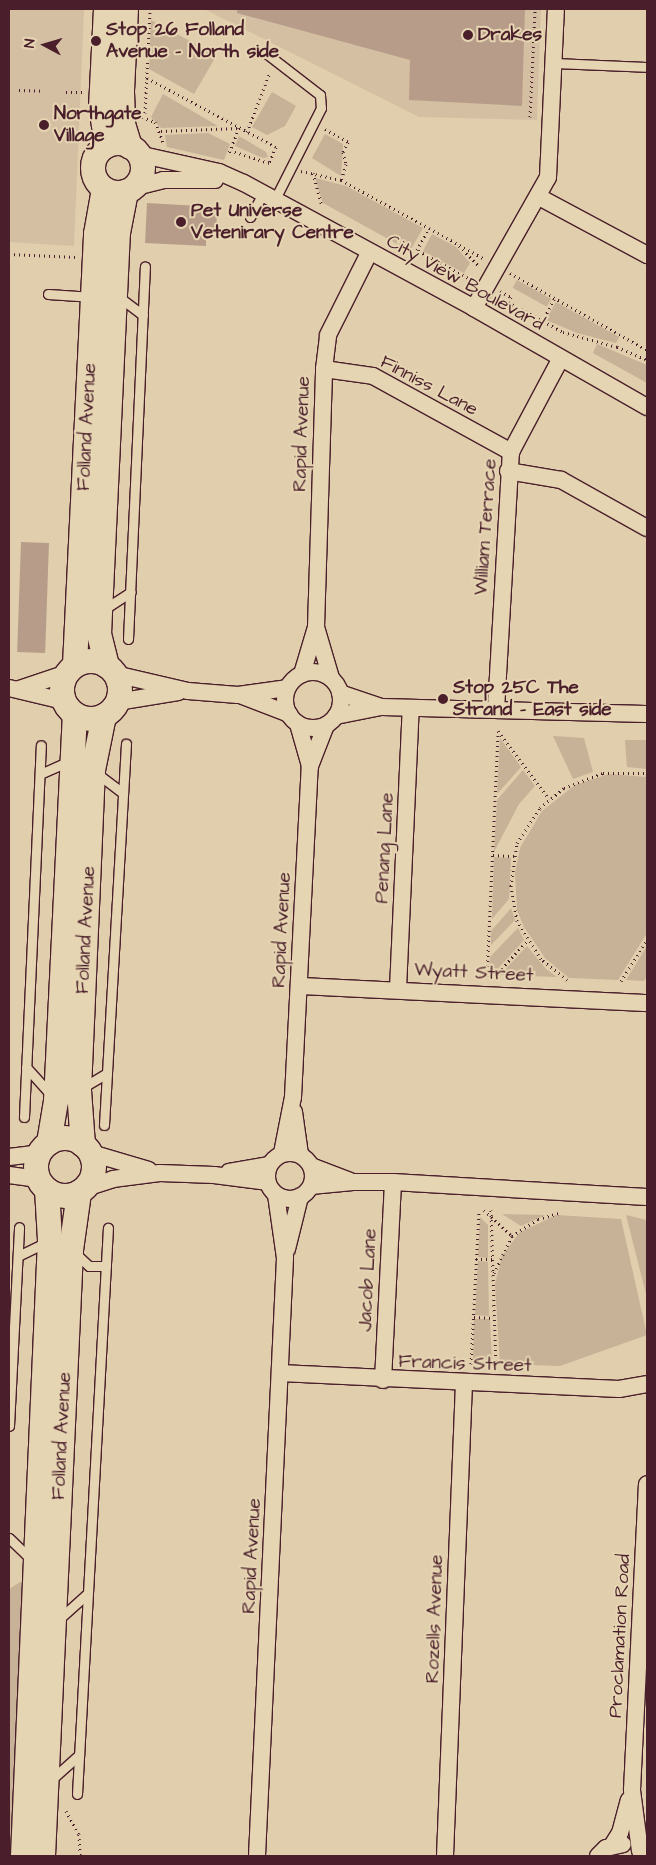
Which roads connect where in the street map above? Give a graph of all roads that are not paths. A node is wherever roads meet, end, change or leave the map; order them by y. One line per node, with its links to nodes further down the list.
1 (106, 9): 7 (street)
2 (126, 9): 7 (street)
3 (556, 9): 5 (street)
4 (267, 54): 9 (lane)
5 (553, 63): 6 (lane); 10 (street)
6 (647, 67)
7 (125, 149): 8 (street); 8 (street); 9 (street, City View Boulevard)
8 (121, 190): 9 (street, City View Boulevard); 16 (street, Folland Avenue)
9 (268, 197): 11 (lane); 12 (street, City View Boulevard)
10 (539, 197): 13 (street); 17 (street)
11 (250, 217)
12 (369, 253): 17 (street, City View Boulevard); 20 (street, Rapid Avenue)
13 (647, 255)
14 (145, 266): 18 (lane)
15 (48, 294): 16 (lane)
16 (104, 295): 18 (lane); 26 (street, Folland Avenue); 29 (street, Folland Avenue)
17 (474, 308): 19 (street, City View Boulevard)
18 (143, 315): 25 (lane)
19 (560, 360): 21 (street, City View Boulevard); 22 (street, William Terrace)
20 (324, 369): 22 (street, Finniss Lane); 27 (street, Rapid Avenue)
21 (647, 407)
22 (511, 452): 23 (street, William Terrace)
23 (508, 471): 24 (street); 42 (street, William Terrace)
24 (647, 528)
25 (131, 592): 26 (lane); 28 (lane)
26 (100, 612): 30 (street, Folland Avenue)
27 (316, 627): 31 (street, Rapid Avenue); 32 (street, Rapid Avenue)
28 (128, 639)
29 (71, 669): 30 (street); 33 (street); 39 (street)
30 (111, 670): 35 (street); 41 (street)
31 (302, 674): 32 (street); 34 (street)
32 (331, 678): 36 (street)
33 (14, 688): 39 (street)
34 (287, 688): 37 (street); 44 (street)
35 (188, 691): 37 (street); 41 (street)
36 (340, 692): 38 (street); 45 (street)
37 (238, 695): 44 (street)
38 (381, 707): 40 (street); 45 (street)
39 (69, 708): 41 (street); 48 (street, Folland Avenue)
40 (411, 708): 42 (street); 53 (street, Penang Lane)
41 (110, 709): 48 (street, Folland Avenue)
42 (496, 710): 43 (street)
43 (647, 714)
44 (293, 719): 45 (street); 49 (street, Rapid Avenue)
45 (331, 720): 49 (street, Rapid Avenue)
46 (126, 744): 51 (lane)
47 (41, 745): 50 (lane)
48 (84, 765): 50 (lane); 51 (lane); 57 (street, Folland Avenue); 59 (street, Folland Avenue)
49 (310, 766): 52 (street, Rapid Avenue)
50 (40, 774): 55 (lane)
51 (123, 793): 56 (lane)
52 (299, 986): 53 (street, Wyatt Street); 58 (street, Rapid Avenue)
53 (398, 989): 54 (street, Wyatt Street)
54 (647, 1004)
55 (26, 1067): 59 (lane); 60 (lane)
56 (107, 1073): 57 (lane); 61 (lane)
57 (79, 1090): 63 (street, Folland Avenue)
58 (292, 1097): 64 (street, Rapid Avenue); 66 (street, Rapid Avenue)
59 (56, 1101): 62 (street, Folland Avenue)
60 (24, 1117)
61 (104, 1125)
62 (45, 1148): 63 (street); 65 (street); 73 (street)
63 (87, 1149): 68 (street); 75 (street)
64 (282, 1153): 66 (street); 67 (street)
65 (9, 1158)
66 (306, 1160): 71 (street); 76 (street)
67 (269, 1165): 70 (street); 74 (street)
68 (160, 1173): 70 (street); 75 (street)
69 (9, 1175): 73 (street)
70 (214, 1175): 74 (street)
71 (352, 1182): 72 (street); 76 (street)
72 (393, 1182): 77 (street); 85 (street, Jacob Lane)
73 (43, 1184): 75 (street); 80 (street, Folland Avenue)
74 (272, 1188): 76 (street); 82 (street, Rapid Avenue)
75 (83, 1190): 80 (street, Folland Avenue)
76 (306, 1192): 82 (street, Rapid Avenue)
77 (647, 1197)
78 (19, 1227): 81 (lane)
79 (108, 1228): 83 (lane, Folland Avenue)
80 (61, 1245): 81 (lane); 83 (lane); 93 (street, Folland Avenue); 95 (street, Folland Avenue)
81 (18, 1256): 89 (lane)
82 (285, 1258): 84 (street, Rapid Avenue)
83 (106, 1266): 94 (lane, Folland Avenue)
84 (280, 1373): 85 (street, Francis Street); 105 (street, Rapid Avenue)
85 (382, 1380): 86 (street, Francis Street)
86 (464, 1384): 87 (street, Francis Street); 106 (street, Rozells Avenue)
87 (647, 1384): 88 (street)
88 (647, 1395)
89 (9, 1426)
90 (647, 1484): 91 (street, Proclamation Road)
91 (647, 1494): 96 (street, Proclamation Road)
92 (9, 1538): 93 (lane)
93 (36, 1564): 103 (street, Folland Avenue)
94 (86, 1595): 95 (lane); 97 (lane, Folland Avenue)
95 (54, 1623): 98 (street, Folland Avenue)
96 (643, 1680): 99 (street, Proclamation Road)
97 (78, 1755): 98 (lane); 100 (lane, Folland Avenue)
98 (48, 1784): 104 (street, Folland Avenue)
99 (632, 1790): 101 (street, Proclamation Road); 102 (street, Proclamation Road)
100 (77, 1794)
101 (613, 1844): 102 (street); 107 (street)
102 (642, 1854)
103 (23, 1856)
104 (43, 1856)
105 (257, 1856)
106 (445, 1856)
107 (598, 1856)

